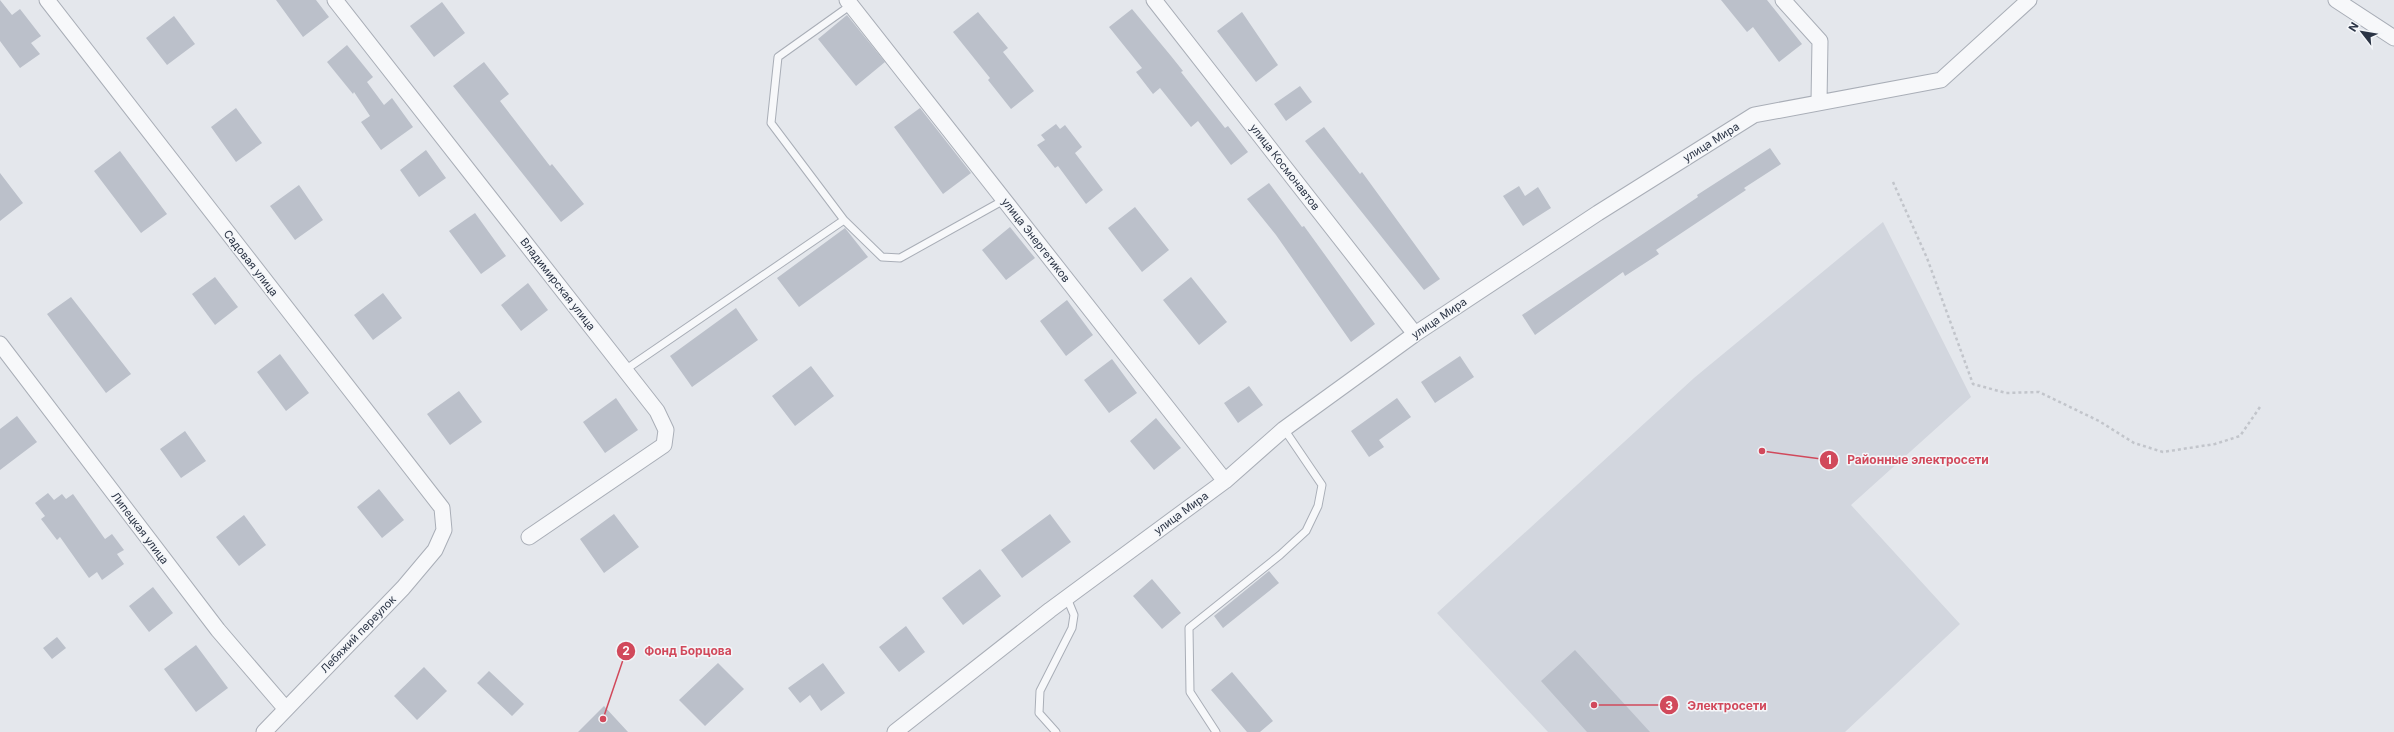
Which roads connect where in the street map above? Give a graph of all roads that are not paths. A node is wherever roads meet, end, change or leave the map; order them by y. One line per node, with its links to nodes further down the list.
1 (47, 0): 17 (street, Садовая улица)
2 (335, 0): 14 (street, Владимирская улица)
3 (1154, 0): 12 (street, улица Космонавтов)
4 (1783, 0): 9 (street)
5 (2029, 0): 9 (street, улица Мира)
6 (2336, 0): 8 (street)
7 (849, 3): 10 (street, улица Энергетиков); 11 (lane)
8 (2394, 38)
9 (1819, 102): 12 (street, улица Мира)
10 (1004, 200): 11 (lane); 16 (street, улица Энергетиков)
11 (844, 220): 14 (lane)
12 (1416, 334): 15 (street, улица Мира)
13 (0, 344): 20 (street, Липецкая улица)
14 (625, 370): 18 (street, Владимирская улица)
15 (1284, 429): 16 (street, улица Мира); 24 (lane)
16 (1225, 481): 19 (street, улица Мира)
17 (444, 530): 20 (street, Лебяжий переулок)
18 (529, 537)
19 (1066, 598): 22 (street, улица Мира); 23 (lane)
20 (285, 708): 21 (street, Лебяжий переулок)
21 (264, 732)
22 (895, 732)
23 (1056, 732)
24 (1216, 732)

